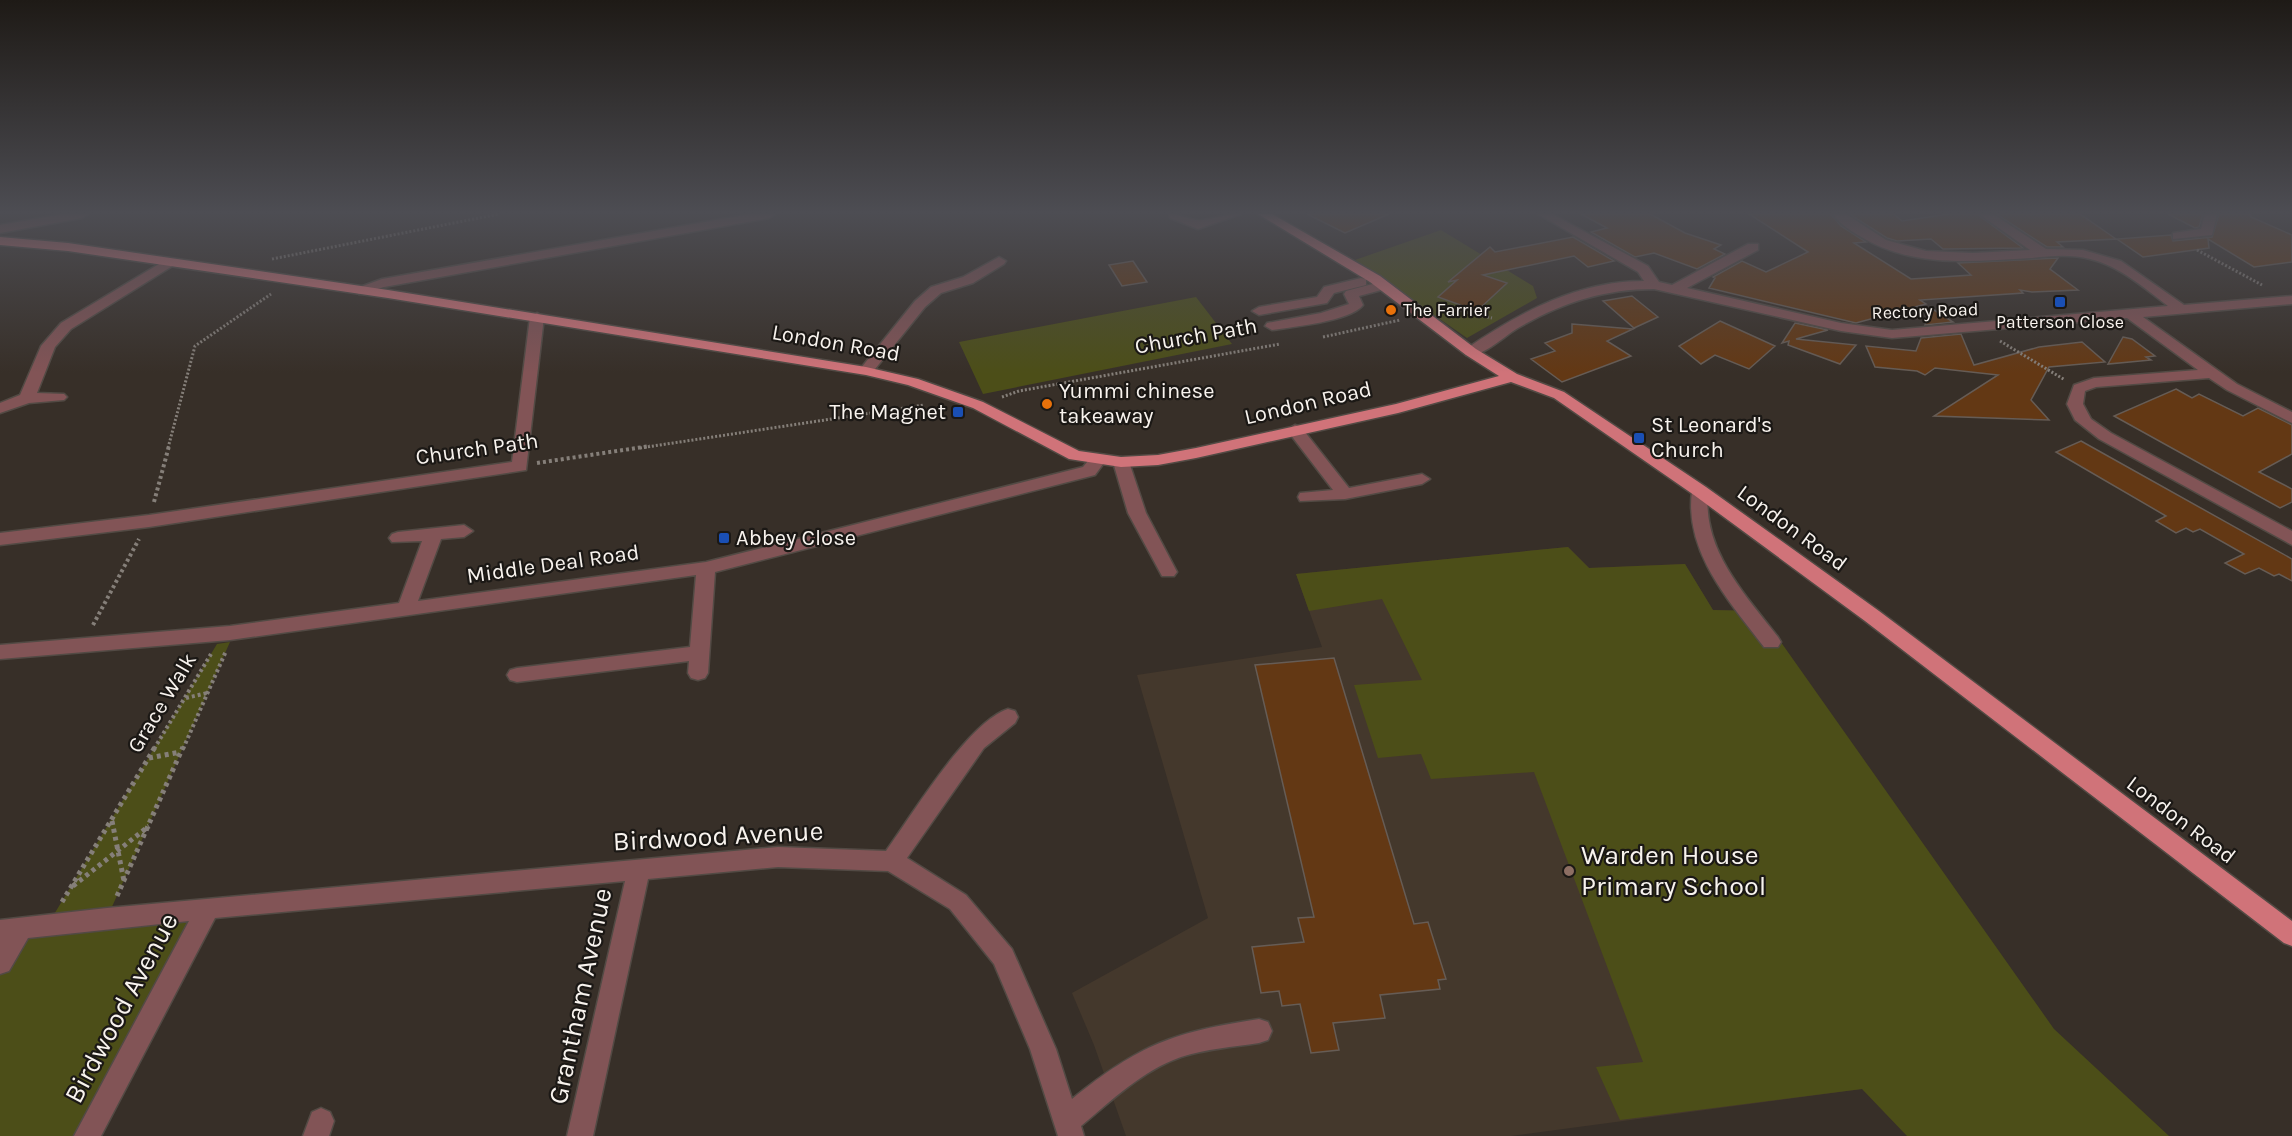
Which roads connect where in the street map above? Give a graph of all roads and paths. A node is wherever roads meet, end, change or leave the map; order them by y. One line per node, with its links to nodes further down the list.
1 (162, 267): 32 (street)
2 (204, 267): 10 (main road, London Road)
3 (472, 267): 14 (street)
4 (989, 267): 27 (street)
5 (1354, 267): 11 (main road)
6 (1639, 267): 12 (street)
7 (1716, 267): 13 (street)
8 (2122, 267): 16 (street)
9 (2228, 267): 15 (path)
10 (292, 280): 14 (main road, London Road); 45 (path)
11 (1379, 282): 17 (street); 20 (main road); 22 (street)
12 (1654, 285): 13 (street, Rectory Road); 26 (street, Rectory Road)
13 (1675, 289): 23 (street, Rectory Road)
14 (359, 290): 19 (main road, London Road)
15 (2290, 300): 16 (street, Rectory Road)
16 (2181, 309): 18 (street, Rectory Road)
17 (1259, 311)
18 (2130, 314): 23 (street, Rectory Road); 28 (street)
19 (537, 317): 27 (main road, London Road); 40 (street)
20 (1428, 318): 21 (path); 24 (path); 26 (main road)
21 (1496, 319)
22 (1272, 326)
23 (1977, 327): 30 (path)
24 (1311, 339)
25 (1288, 342): 34 (path, Church Path)
26 (1471, 352): 29 (main road)
27 (866, 372): 33 (main road, London Road)
28 (2212, 373): 30 (street); 36 (street)
29 (1512, 377): 37 (main road, London Road); 42 (main road, London Road)
30 (2079, 388): 50 (street)
31 (59, 397): 32 (street)
32 (27, 398): 35 (street)
33 (960, 399): 34 (main road, London Road); 40 (path, Church Path)
34 (978, 405): 38 (main road, London Road)
35 (0, 408)
36 (2292, 418)
37 (1295, 430): 39 (main road, London Road); 43 (street)
38 (1098, 460): 39 (main road, London Road); 51 (street, Middle Deal Road)
39 (1121, 462): 52 (street)
40 (520, 466): 45 (street, Church Path)
41 (1422, 479): 43 (street)
42 (1700, 490): 55 (street); 78 (main road, London Road)
43 (1345, 494): 44 (street)
44 (1306, 497)
45 (148, 521): 49 (street, Church Path); 56 (path)
46 (464, 531): 47 (street)
47 (433, 536): 48 (street); 53 (street)
48 (398, 538)
49 (0, 539)
50 (2292, 539)
51 (706, 568): 53 (street, Middle Deal Road); 59 (street)
52 (1168, 572)
53 (406, 609): 56 (street, Middle Deal Road)
54 (230, 642): 62 (path, Grace Walk)
55 (1772, 642)
56 (83, 643): 58 (street, Middle Deal Road)
57 (217, 644): 63 (path, Grace Walk)
58 (0, 652)
59 (698, 653): 60 (street); 61 (street)
60 (698, 673)
61 (517, 675)
62 (207, 693): 63 (path); 65 (path, Grace Walk)
63 (185, 698): 66 (path, Grace Walk)
64 (1008, 717): 70 (street)
65 (181, 752): 66 (path); 68 (path, Grace Walk)
66 (148, 758): 67 (path, Grace Walk)
67 (112, 820): 69 (path); 73 (path, Grace Walk)
68 (150, 825): 69 (path); 72 (path, Grace Walk)
69 (117, 850): 72 (path); 73 (path)
70 (892, 861): 71 (street, Birdwood Avenue); 81 (street, Birdwood Avenue)
71 (639, 869): 74 (street, Birdwood Avenue); 83 (street, Grantham Avenue)
72 (124, 882): 75 (path, Grace Walk)
73 (71, 888): 76 (path, Grace Walk)
74 (208, 909): 75 (street, Birdwood Avenue); 82 (street, Birdwood Avenue)
75 (107, 918): 76 (street, Birdwood Avenue)
76 (47, 926): 77 (street, Birdwood Avenue)
77 (11, 930): 79 (street, Birdwood Avenue)
78 (2292, 935)
79 (0, 963)
80 (1259, 1032): 81 (street)
81 (1069, 1129)
82 (87, 1136)
83 (580, 1136)

